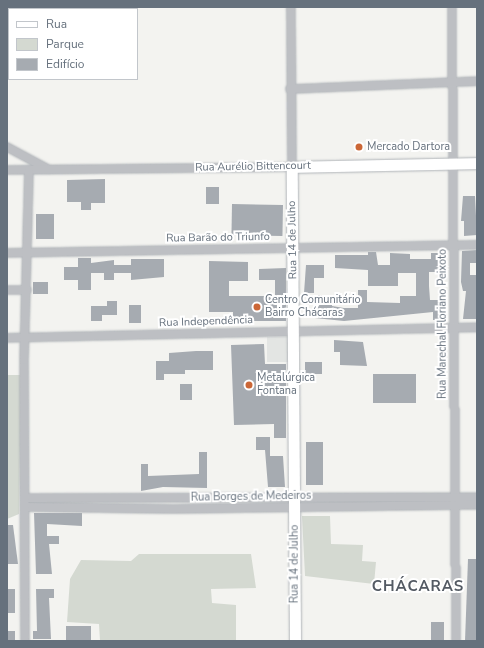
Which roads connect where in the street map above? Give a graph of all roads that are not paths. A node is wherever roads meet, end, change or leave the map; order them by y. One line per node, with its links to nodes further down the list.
1 (291, 7): 5 (street, Rua 14 de Julho)
2 (452, 7): 3 (street, Rua Marechal Floriano Peixoto)
3 (453, 81): 4 (street); 5 (street); 8 (street, Rua Marechal Floriano Peixoto)
4 (477, 81)
5 (290, 89): 9 (street, Rua 14 de Julho)
6 (7, 147): 12 (street)
7 (477, 163): 8 (street, Rua Aurélio Bittencourt)
8 (453, 164): 9 (street, Rua Aurélio Bittencourt); 13 (street, Rua Marechal Floriano Peixoto)
9 (292, 167): 12 (street, Rua Aurélio Bittencourt); 15 (street, Rua 14 de Julho)
10 (7, 170): 11 (street, Rua Aurélio Bittencourt)
11 (29, 170): 12 (street, Rua Aurélio Bittencourt); 17 (street)
12 (50, 170)
13 (454, 245): 14 (street, Rua Barão do Triunfo); 15 (street, Rua Barão do Triunfo); 21 (street, Rua Marechal Floriano Peixoto)
14 (477, 245)
15 (292, 247): 17 (street, Rua Barão do Triunfo); 22 (street, Rua 14 de Julho)
16 (7, 253): 17 (street, Rua Barão do Triunfo)
17 (28, 253): 19 (street)
18 (7, 290): 19 (street)
19 (27, 290): 24 (street)
20 (477, 327): 21 (street, Rua Independência)
21 (454, 328): 22 (street, Rua Independência); 28 (street, Rua Marechal Floriano Peixoto)
22 (294, 330): 24 (street, Rua Independência); 29 (street, Rua 14 de Julho)
23 (7, 338): 24 (street, Rua Independência)
24 (25, 339): 26 (street)
25 (477, 497): 28 (street, Rua Borges de Medeiros)
26 (26, 498): 27 (street, Rua Borges de Medeiros); 31 (street)
27 (173, 498): 29 (street, Rua Borges de Medeiros); 32 (street)
28 (455, 501): 29 (street, Rua Borges de Medeiros); 30 (street, Rua Borges de Medeiros); 35 (street, Rua Marechal Floriano Peixoto)
29 (295, 503): 32 (street, Rua Borges de Medeiros); 34 (street, Rua 14 de Julho)
30 (477, 505)
31 (26, 507): 32 (street, Rua Borges de Medeiros); 33 (street)
32 (173, 509)
33 (25, 641)
34 (295, 641)
35 (456, 641)

